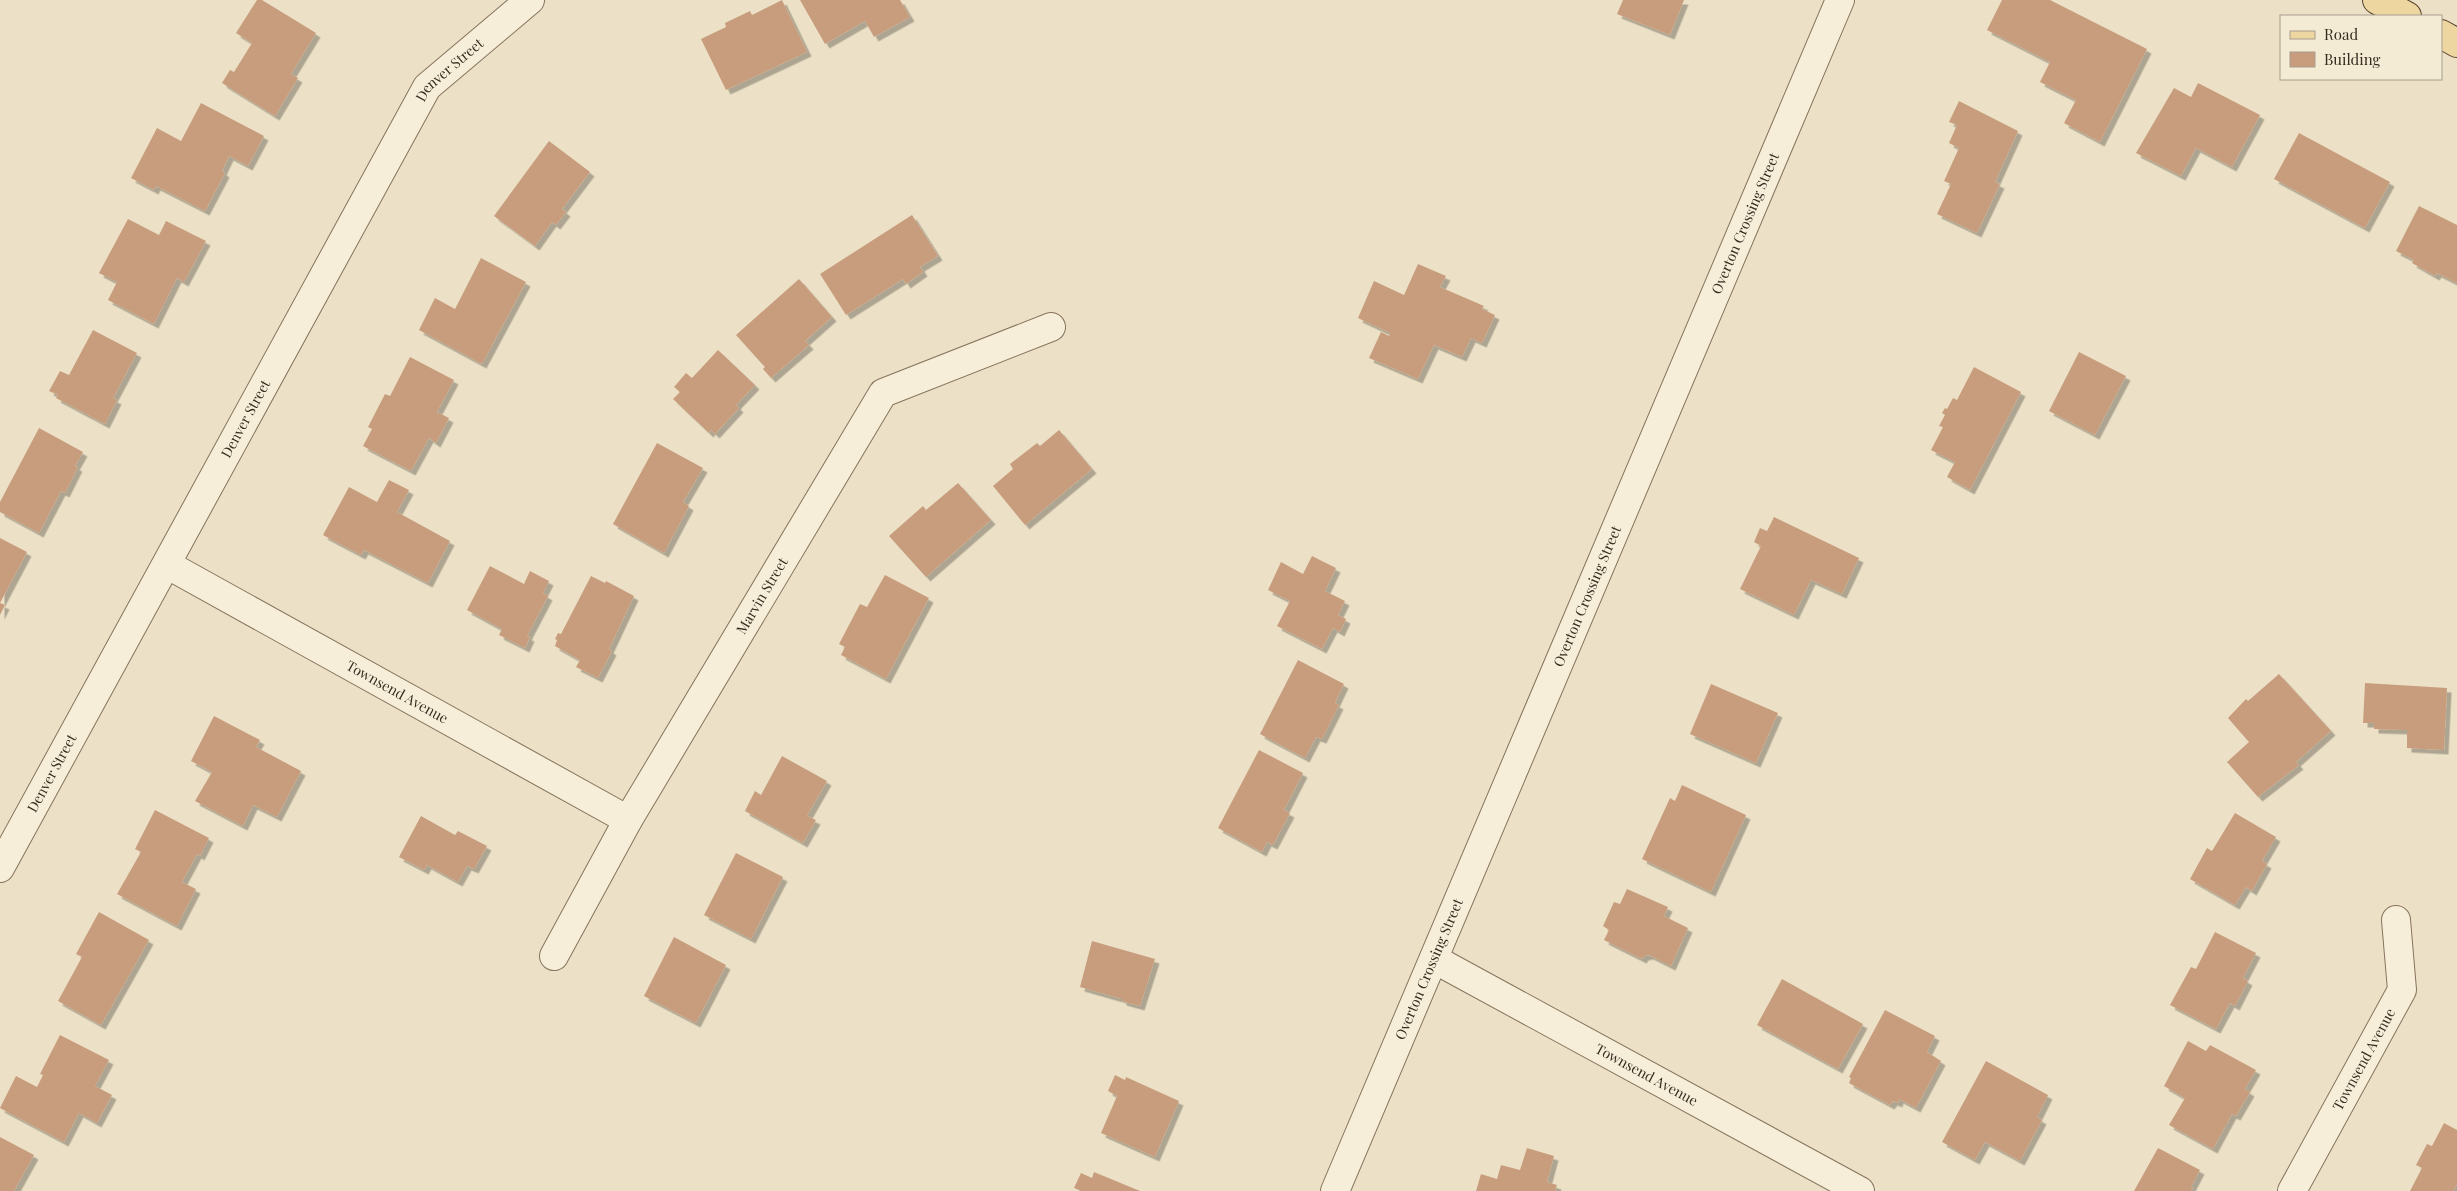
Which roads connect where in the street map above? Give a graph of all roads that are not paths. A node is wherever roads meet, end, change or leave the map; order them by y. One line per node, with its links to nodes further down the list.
1 (530, 0): 8 (street, Denver Street)
2 (1840, 0): 13 (street, Overton Crossing Street)
3 (2377, 0): 4 (main road)
4 (2405, 15)
5 (2442, 35): 6 (main road)
6 (2457, 43)
7 (1051, 327): 9 (street, Marvin Street)
8 (168, 564): 9 (street, Townsend Avenue); 10 (street, Denver Street)
9 (628, 820): 12 (street, Marvin Street)
10 (0, 868)
11 (2396, 920): 16 (street, Townsend Avenue)
12 (554, 956)
13 (1434, 959): 14 (street, Overton Crossing Street); 15 (street, Townsend Avenue)
14 (1335, 1191)
15 (1860, 1191)
16 (2292, 1191)

